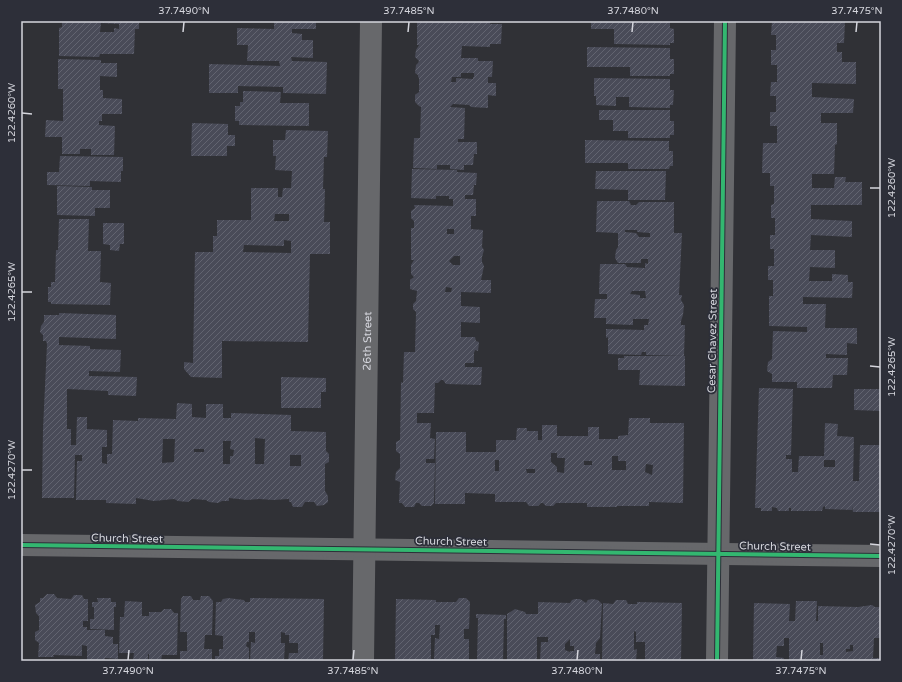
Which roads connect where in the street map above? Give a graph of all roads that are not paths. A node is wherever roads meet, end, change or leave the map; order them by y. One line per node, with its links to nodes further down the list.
1 (371, 21): 4 (street, 26th Street)
2 (725, 21): 5 (street, Cesar Chavez Street)
3 (21, 546): 4 (street, Church Street)
4 (365, 550): 5 (street, Church Street); 7 (street, 26th Street)
5 (718, 554): 6 (street, Church Street); 8 (street, Cesar Chavez Street)
6 (881, 556)
7 (363, 661)
8 (717, 661)

